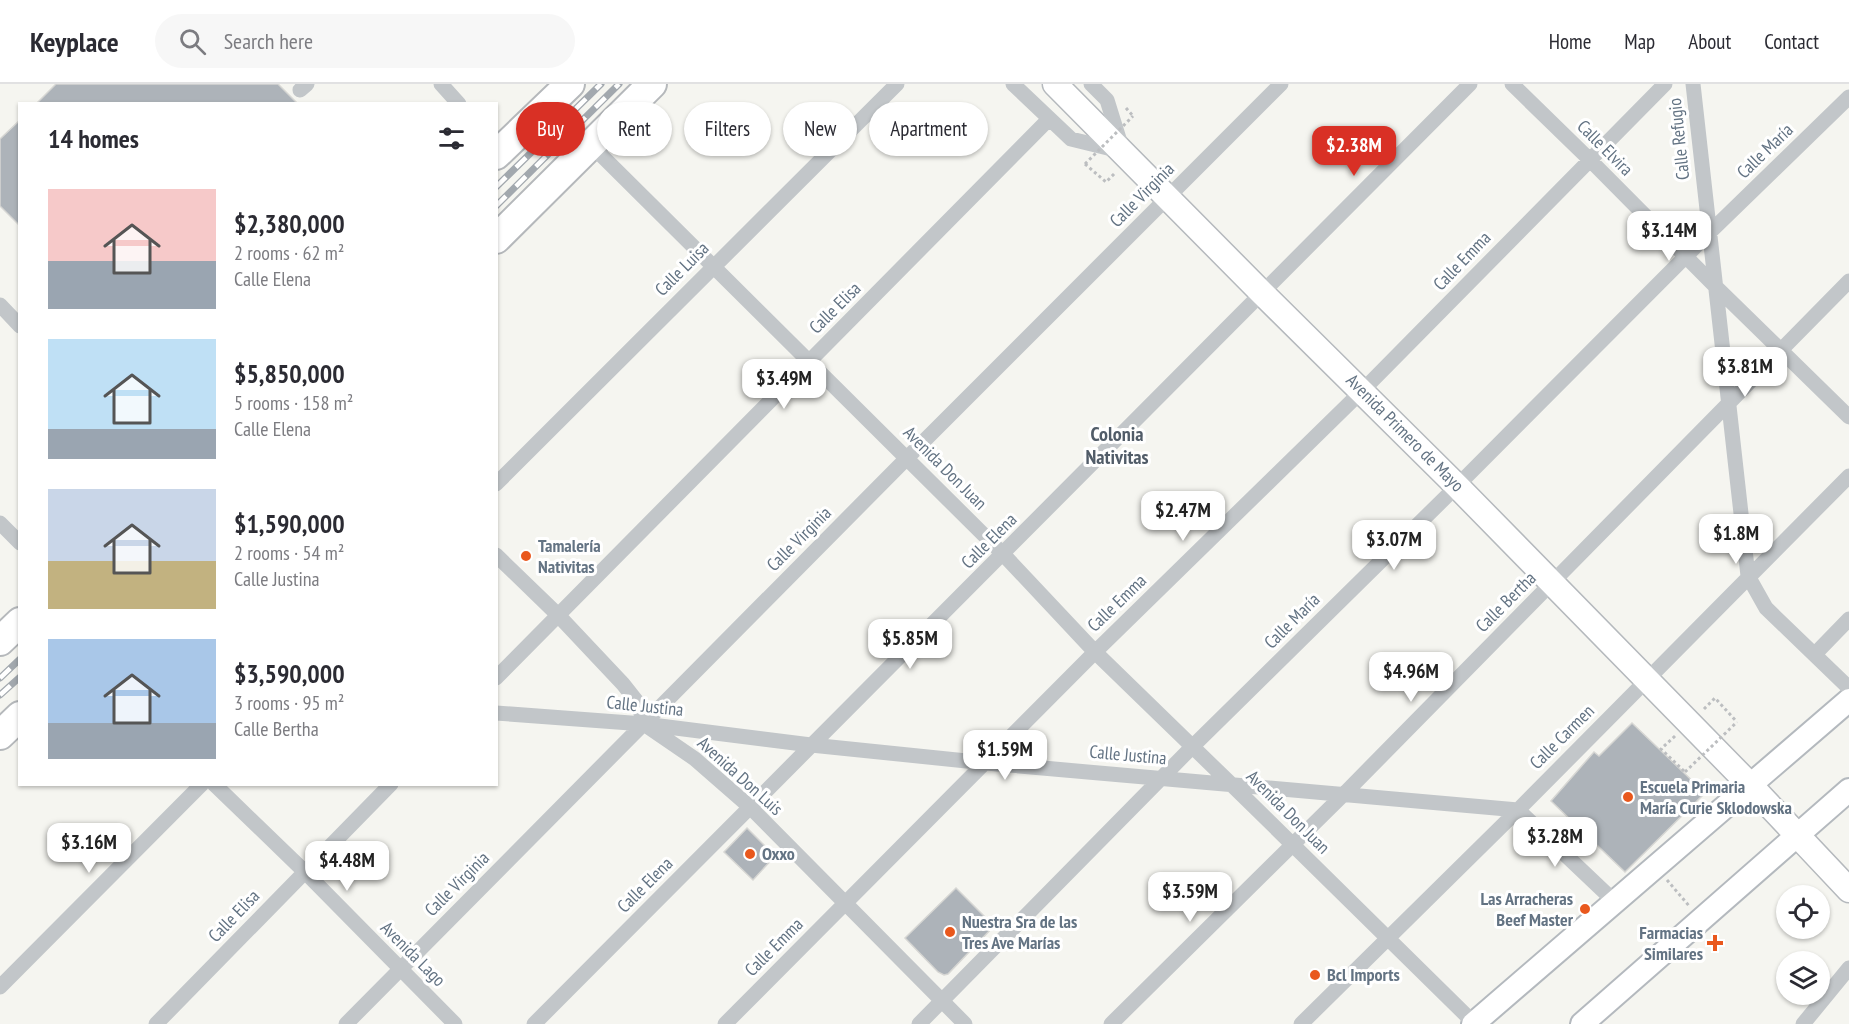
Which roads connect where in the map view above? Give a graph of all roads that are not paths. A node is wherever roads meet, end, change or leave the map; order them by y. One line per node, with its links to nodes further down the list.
1 (441, 84): 14 (street)
2 (570, 84): 17 (highway)
3 (652, 84): 16 (highway)
4 (897, 84): 24 (street, Calle Luisa)
5 (1014, 84): 15 (street)
6 (1055, 84): 18 (main road, Avenida Primero de Mayo)
7 (1091, 84): 18 (street)
8 (1281, 84): 20 (street, Calle Virginia)
9 (1470, 84): 27 (street, Calle Elena)
10 (1512, 84): 19 (street, Calle Elvira)
11 (1665, 84): 19 (street, Calle Emma)
12 (1693, 84): 21 (street, Calle Refugio)
13 (1849, 97): 21 (street, Calle María)
14 (457, 102)
15 (1049, 119): 18 (street); 31 (street, Calle Elisa)
16 (591, 145): 22 (highway); 24 (street, Avenida Don Juan)
17 (498, 149)
18 (1122, 151): 20 (main road, Avenida Primero de Mayo)
19 (1590, 159): 23 (street, Calle Elvira); 32 (street, Calle Emma)
20 (1168, 197): 27 (main road, Avenida Primero de Mayo); 35 (street, Calle Virginia)
21 (1709, 233): 23 (street, Calle María); 26 (street, Calle Refugio)
22 (498, 237)
23 (1686, 256): 26 (street, Calle Elvira); 38 (street, Calle María)
24 (713, 265): 31 (street, Avenida Don Juan); 37 (street, Calle Luisa)
25 (1849, 281): 30 (street, Calle Bertha)
26 (1715, 286): 30 (street, Calle Elvira); 33 (street, Calle Refugio)
27 (1262, 293): 32 (main road, Avenida Primero de Mayo); 41 (street, Calle Elena)
28 (0, 305): 29 (street)
29 (18, 324)
30 (1780, 350): 33 (street, Calle Bertha); 34 (street, Calle Elvira)
31 (809, 361): 35 (street, Avenida Don Juan); 45 (street, Calle Elisa)
32 (1363, 390): 38 (main road, Avenida Primero de Mayo); 49 (street, Calle Emma)
33 (1729, 401): 43 (street, Calle Refugio); 44 (street, Calle Bertha)
34 (1849, 417)
35 (907, 458): 41 (street, Avenida Don Juan); 57 (street, Calle Virginia)
36 (1849, 476): 43 (street, Calle Carmen)
37 (498, 482)
38 (1457, 486): 44 (main road, Avenida Primero de Mayo); 60 (street, Calle María)
39 (0, 523): 40 (street)
40 (18, 541)
41 (1003, 554): 49 (street, Avenida Don Juan); 59 (street, Calle Elena)
42 (498, 557): 45 (street)
43 (1748, 576): 50 (street, Calle Refugio); 52 (street, Calle Carmen)
44 (1552, 583): 52 (main road, Avenida Primero de Mayo); 69 (street, Calle Bertha)
45 (558, 615): 51 (street, Calle Elisa); 57 (street)
46 (1849, 619): 50 (street)
47 (18, 624): 48 (highway)
48 (0, 641)
49 (1095, 652): 60 (street, Avenida Don Juan); 61 (street, Calle Emma)
50 (1815, 654): 53 (street, Calle Refugio)
51 (498, 676)
52 (1647, 679): 67 (main road, Avenida Primero de Mayo); 71 (street, Calle Carmen)
53 (1849, 688)
54 (1849, 700): 67 (main road)
55 (498, 713): 57 (street, Calle Justina)
56 (18, 718): 58 (highway)
57 (644, 724): 59 (street, Calle Justina); 70 (street, Avenida Don Luis); 80 (street, Calle Virginia)
58 (0, 735)
59 (811, 745): 61 (street, Calle Justina); 70 (street, Calle Elena)
60 (1192, 747): 62 (street, Calle María); 66 (street, Avenida Don Juan)
61 (986, 763): 62 (street, Calle Justina); 77 (street, Calle Emma)
62 (1162, 778): 66 (street, Calle Justina); 82 (street, Calle María)
63 (200, 786): 81 (street)
64 (216, 786): 74 (street, Avenida Lago)
65 (389, 786): 74 (street, Calle Elisa)
66 (1233, 786): 69 (street, Calle Justina); 73 (street, Avenida Don Juan)
67 (1751, 786): 72 (main road, Avenida Primero de Mayo); 76 (main road)
68 (1849, 790): 72 (main road)
69 (1344, 794): 71 (street, Calle Justina); 73 (street, Calle Bertha)
70 (750, 807): 77 (street, Avenida Don Luis); 86 (street, Calle Elena)
71 (1518, 810): 76 (street); 78 (street, Calle Carmen)
72 (1797, 836): 75 (main road, Avenida Primero de Mayo); 93 (main road)
73 (1293, 845): 78 (street, Avenida Don Juan); 90 (street, Calle Bertha)
74 (304, 871): 80 (street, Avenida Lago); 83 (street, Calle Elisa)
75 (1849, 890)
76 (1614, 901): 92 (main road)
77 (845, 903): 82 (street, Avenida Don Luis); 87 (street, Calle Emma)
78 (1387, 938): 91 (street, Calle Carmen); 92 (street, Avenida Don Juan)
79 (1849, 968): 94 (street)
80 (400, 969): 84 (street, Calle Virginia); 85 (street, Avenida Lago)
81 (0, 987)
82 (943, 1001): 88 (street, Calle María); 89 (street, Avenida Don Luis)
83 (156, 1024)
84 (346, 1024)
85 (455, 1024)
86 (534, 1024)
87 (725, 1024)
88 (919, 1024)
89 (965, 1024)
90 (1111, 1024)
91 (1301, 1024)
92 (1474, 1024)
93 (1582, 1024)
94 (1803, 1024)

